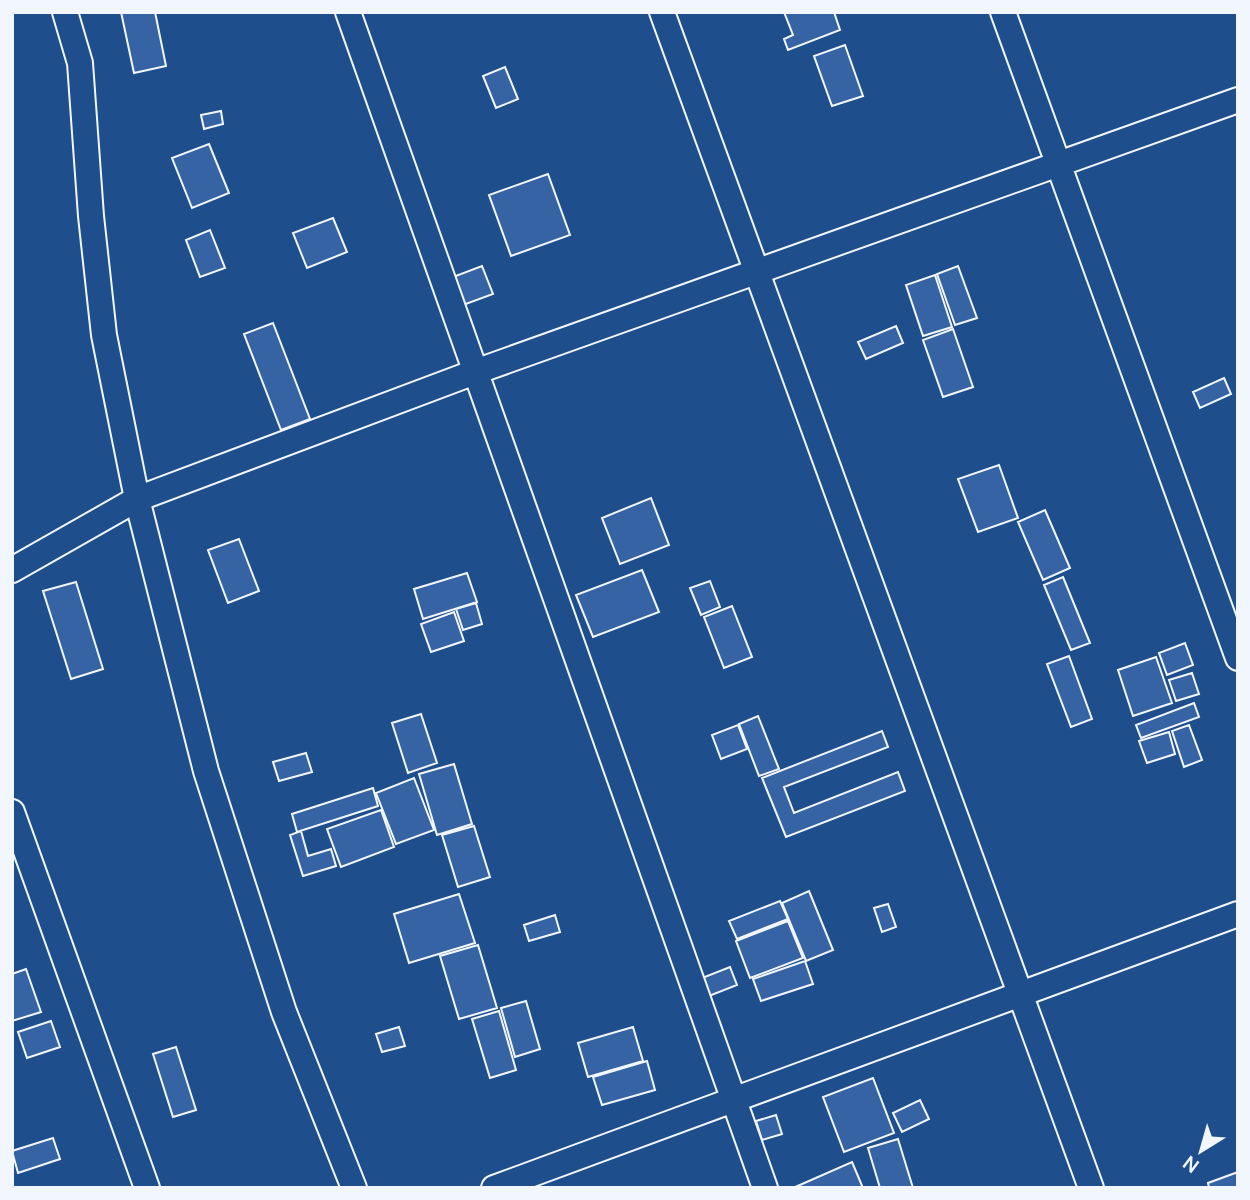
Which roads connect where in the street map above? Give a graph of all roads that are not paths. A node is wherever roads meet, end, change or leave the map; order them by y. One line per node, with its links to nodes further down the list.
1 (65, 12): 9 (street)
2 (348, 12): 8 (street)
3 (662, 12): 7 (street)
4 (1003, 12): 6 (street)
5 (1238, 100): 6 (street)
6 (1058, 164): 7 (street); 11 (street)
7 (757, 272): 8 (street); 14 (street)
8 (475, 372): 9 (street); 15 (street)
9 (137, 499): 10 (street); 17 (street)
10 (12, 570)
11 (1238, 658)
12 (12, 812): 16 (street)
13 (1238, 914): 14 (street)
14 (1020, 994): 15 (street); 20 (street)
15 (733, 1100): 18 (street); 19 (street)
16 (147, 1188)
17 (354, 1188)
18 (494, 1188)
19 (765, 1188)
20 (1091, 1188)

